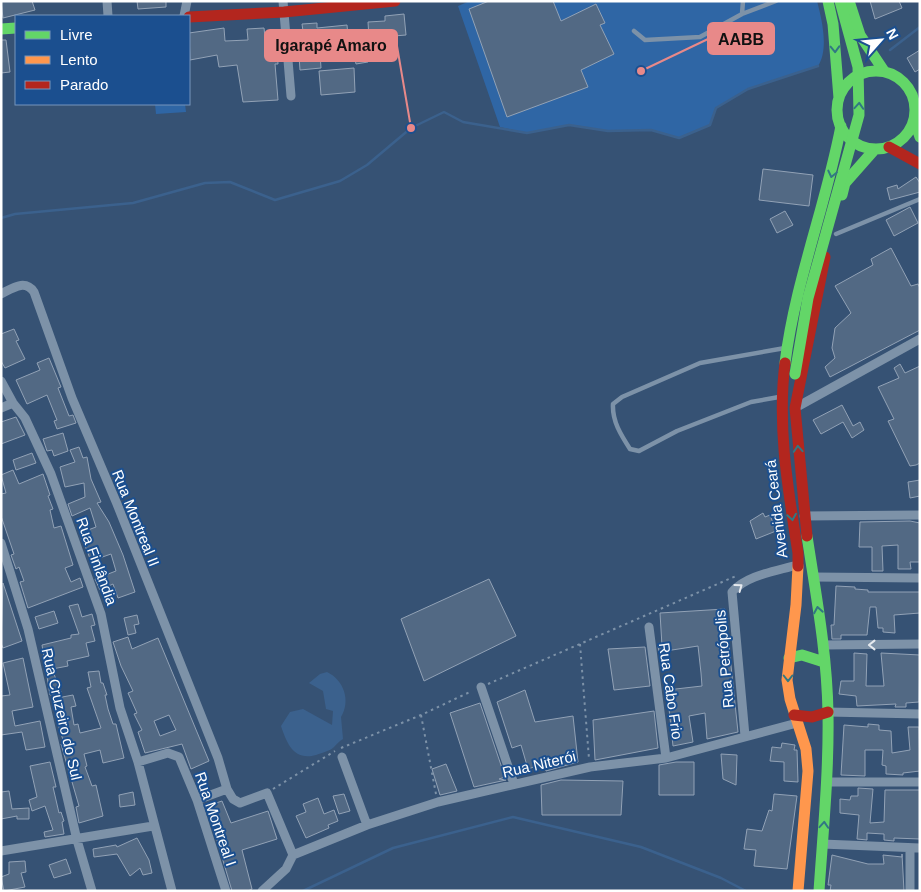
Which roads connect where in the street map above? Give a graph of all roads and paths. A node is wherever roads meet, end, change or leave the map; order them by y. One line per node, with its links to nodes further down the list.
1 (107, 1): 12 (street)
2 (187, 1): 13 (street)
3 (394, 1): 9 (main road)
4 (743, 1): 11 (lane)
5 (776, 1): 11 (lane)
6 (828, 1): 20 (main road, one-way to 20)
7 (840, 1): 35 (main road, one-way to 7, bridge)
8 (849, 1): 18 (main road)
9 (369, 3): 10 (main road)
10 (283, 7): 14 (main road); 19 (street)
11 (742, 14): 17 (lane)
12 (108, 15)
13 (184, 15)
14 (190, 17)
15 (15, 28): 16 (main road)
16 (1, 29)
17 (634, 31)
18 (884, 71): 20 (main road); 21 (main road)
19 (290, 96)
20 (839, 98): 22 (main road)
21 (914, 119): 23 (main road); 24 (main road)
22 (841, 126): 25 (main road); 31 (main road, Avenida Ceará, one-way to 31)
23 (920, 137)
24 (889, 147): 25 (main road); 26 (main road)
25 (875, 149): 35 (main road, Avenida Ceará)
26 (920, 164)
27 (920, 199): 28 (lane)
28 (836, 234)
29 (1, 294): 63 (street, Rua Montreal II)
30 (920, 339): 35 (street)
31 (787, 348): 33 (main road, Avenida Ceará); 33 (lane)
32 (1, 381): 34 (street, Rua Finlândia)
33 (781, 397): 40 (main road, Avenida Ceará, one-way to 40)
34 (13, 403): 36 (street); 58 (street, Rua Finlândia)
35 (796, 406): 38 (main road, Avenida Ceará, one-way to 35)
36 (1, 408)
37 (920, 515): 38 (street)
38 (804, 516): 42 (main road, Avenida Ceará)
39 (1, 544): 69 (street, Rua Cruzeiro do Sul)
40 (798, 565): 48 (main road, Avenida Ceará); 55 (street, Rua Petrópolis, one-way to 40)
41 (738, 576): 45 (path)
42 (813, 577): 43 (street); 47 (main road, Avenida Ceará, one-way to 42)
43 (920, 578)
44 (648, 627): 57 (street, Rua Cabo Frio)
45 (580, 644): 50 (path); 59 (path)
46 (920, 644): 47 (street, one-way to 47)
47 (824, 645): 49 (main road, Avenida Ceará)
48 (789, 658): 49 (main road); 54 (main road, Avenida Ceará, one-way to 54)
49 (824, 662): 51 (main road, Avenida Ceará)
50 (481, 687): 53 (path); 62 (street)
51 (828, 712): 52 (street); 54 (main road); 60 (main road, Avenida Ceará)
52 (920, 714)
53 (421, 715): 64 (path); 66 (path)
54 (796, 719): 55 (street, Rua Niterói); 79 (main road, Avenida Ceará)
55 (745, 736): 57 (street, Rua Niterói)
56 (342, 757): 67 (street)
57 (666, 758): 59 (street, Rua Niterói)
58 (138, 762): 65 (street, Rua Montreal I); 68 (street, Rua Finlândia)
59 (590, 766): 62 (street, Rua Niterói)
60 (827, 782): 61 (street); 70 (main road, Avenida Ceará, one-way to 60)
61 (920, 782)
62 (514, 784): 66 (street, Rua Niterói)
63 (227, 790): 64 (street); 65 (street)
64 (267, 793): 74 (street)
65 (197, 800): 77 (street, Rua Montreal I)
66 (438, 802): 67 (street, Rua Niterói)
67 (367, 825): 74 (street, Rua Niterói)
68 (153, 826): 69 (street); 76 (street, Rua Finlândia)
69 (77, 840): 73 (street); 75 (street, Rua Cruzeiro do Sul)
70 (822, 844): 71 (street); 80 (main road, Avenida Ceará)
71 (910, 848): 72 (street); 81 (street)
72 (920, 848)
73 (1, 851)
74 (293, 855): 78 (street)
75 (92, 891)
76 (172, 891)
77 (226, 891)
78 (262, 891)
79 (798, 891)
80 (819, 891)
81 (910, 891)

